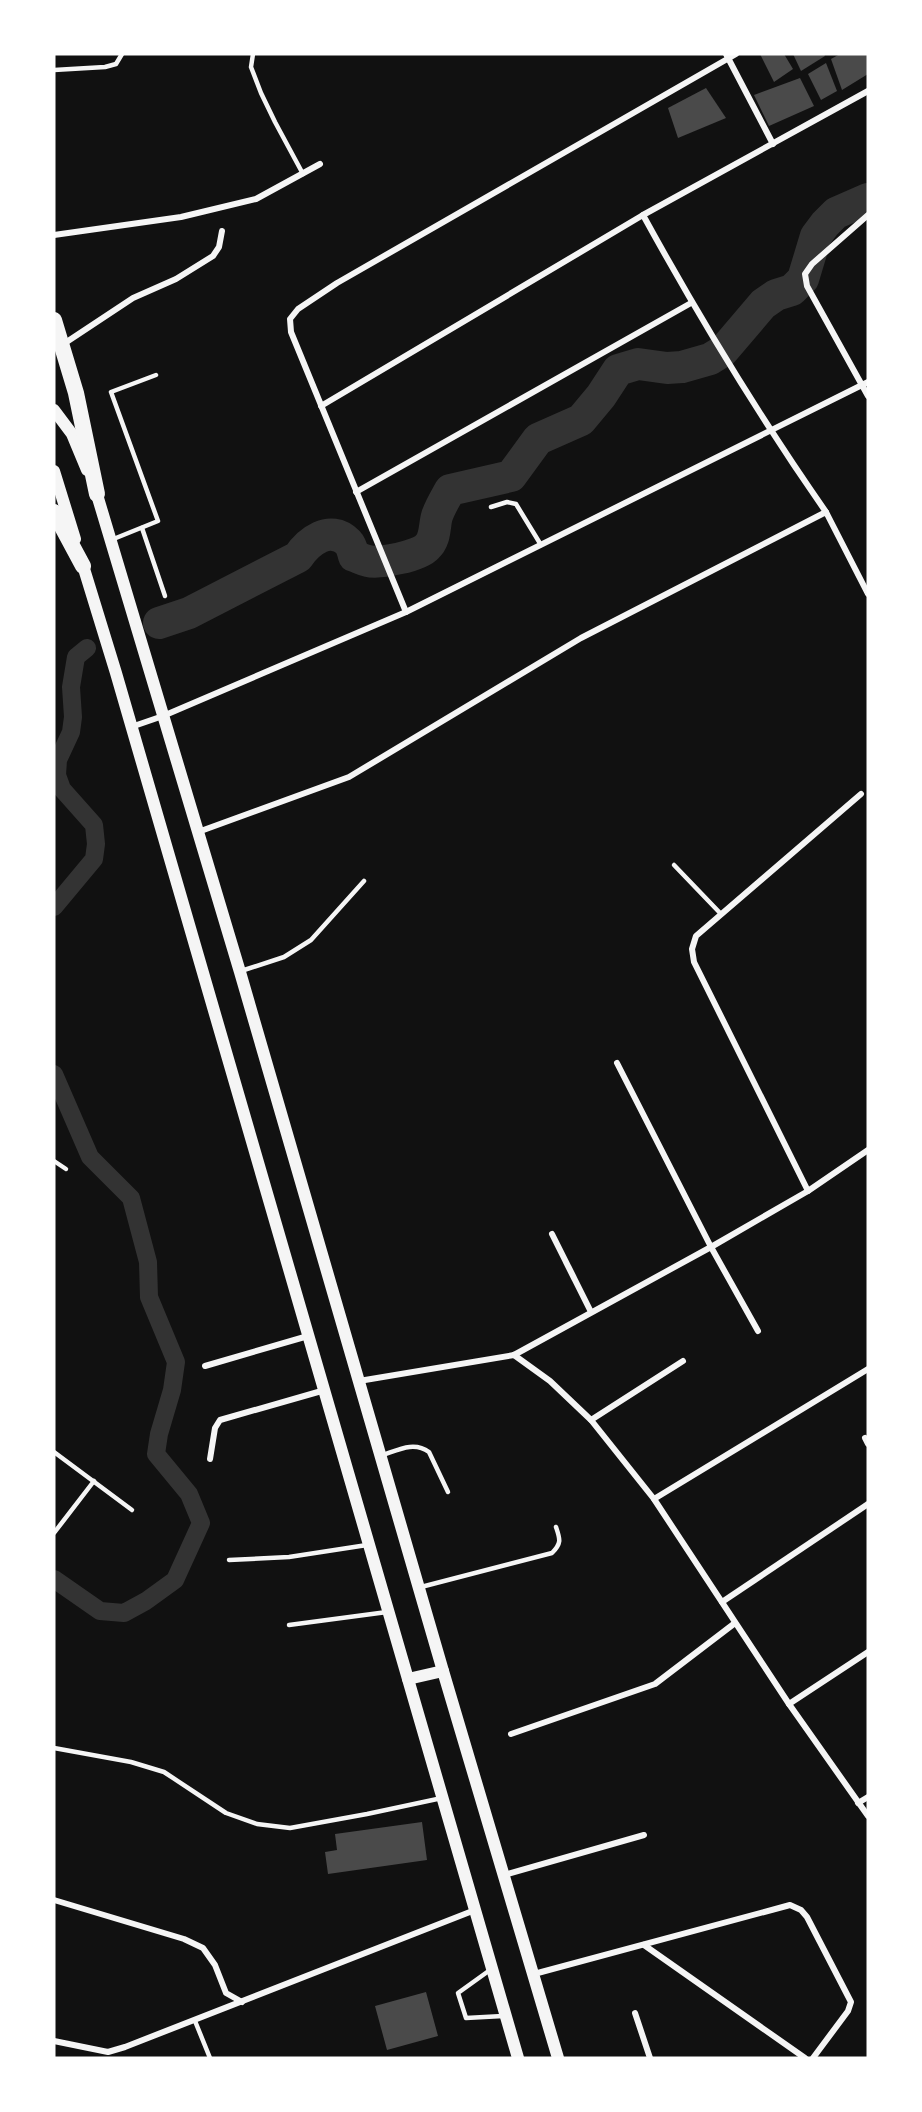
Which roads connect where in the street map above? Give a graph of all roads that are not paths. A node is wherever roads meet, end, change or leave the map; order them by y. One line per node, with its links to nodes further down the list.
1 (122, 54): 5 (lane)
2 (253, 54): 9 (lane)
3 (736, 54): 4 (street)
4 (727, 56): 7 (street); 20 (street)
5 (54, 69)
6 (868, 91): 7 (street)
7 (773, 144): 10 (street)
8 (320, 164): 9 (street)
9 (303, 174): 13 (street)
10 (643, 215): 14 (street); 20 (street)
11 (868, 215): 18 (street)
12 (222, 231): 16 (street)
13 (54, 235)
14 (691, 303): 22 (street); 24 (street)
15 (54, 320): 16 (highway)
16 (62, 345): 25 (highway)
17 (156, 375): 29 (lane)
18 (865, 384): 19 (street); 22 (street)
19 (868, 396)
20 (321, 406): 24 (street)
21 (54, 410): 25 (main road)
22 (770, 431): 28 (street); 31 (street)
23 (54, 471): 32 (main road)
24 (356, 492): 35 (street)
25 (97, 494): 30 (main road)
26 (491, 507): 31 (lane)
27 (54, 512): 32 (highway)
28 (826, 512): 33 (street); 39 (street)
29 (142, 528): 30 (lane); 34 (lane)
30 (111, 540): 36 (main road)
31 (541, 545): 35 (street)
32 (83, 566): 37 (main road)
33 (868, 594)
34 (165, 596)
35 (406, 612): 36 (street)
36 (163, 716): 37 (street); 39 (main road)
37 (131, 727): 53 (main road)
38 (861, 794): 42 (street)
39 (198, 832): 43 (main road)
40 (674, 865): 42 (lane)
41 (364, 881): 43 (lane)
42 (722, 914): 48 (street)
43 (240, 972): 58 (main road)
44 (617, 1063): 50 (street)
45 (868, 1150): 48 (street)
46 (54, 1161): 47 (lane)
47 (66, 1169)
48 (808, 1191): 50 (street)
49 (552, 1234): 51 (street)
50 (711, 1247): 51 (street); 52 (street)
51 (591, 1312): 54 (street)
52 (758, 1331)
53 (309, 1336): 56 (street); 59 (main road)
54 (514, 1355): 58 (street); 60 (street)
55 (683, 1361): 60 (street)
56 (205, 1366)
57 (868, 1370): 66 (street)
58 (358, 1381): 62 (main road)
59 (325, 1390): 63 (street); 71 (main road)
60 (591, 1420): 66 (street)
61 (54, 1452): 64 (lane)
62 (380, 1455): 65 (lane); 73 (main road)
63 (210, 1459)
64 (94, 1481): 68 (lane); 70 (lane)
65 (448, 1492)
66 (654, 1499): 74 (street)
67 (868, 1504): 74 (street)
68 (132, 1510)
69 (556, 1527): 73 (lane)
70 (54, 1533)
71 (369, 1544): 72 (lane); 75 (main road)
72 (229, 1560)
73 (419, 1587): 79 (main road)
74 (722, 1602): 76 (street)
75 (389, 1612): 77 (lane); 80 (main road)
76 (735, 1623): 81 (street); 82 (street)
77 (289, 1625)
78 (868, 1652): 81 (street)
79 (443, 1671): 80 (main road); 89 (main road)
80 (408, 1679): 85 (main road)
81 (789, 1704): 86 (street)
82 (511, 1734)
83 (54, 1748): 85 (lane)
84 (868, 1797): 86 (street)
85 (442, 1798): 91 (main road)
86 (858, 1803): 87 (street)
87 (868, 1816)
88 (644, 1835): 89 (street)
89 (504, 1875): 94 (main road)
90 (54, 1900): 95 (street)
91 (475, 1910): 93 (main road); 95 (street)
92 (644, 1945): 94 (street); 106 (street); 107 (street)
93 (492, 1969): 97 (main road); 97 (lane)
94 (534, 1974): 104 (main road)
95 (242, 2002): 98 (street)
96 (634, 2013): 105 (street)
97 (506, 2015): 103 (main road)
98 (195, 2021): 100 (street); 102 (lane)
99 (54, 2041): 100 (street)
100 (108, 2052): 101 (street)
101 (114, 2058)
102 (210, 2058)
103 (518, 2058)
104 (558, 2058)
105 (650, 2058)
106 (805, 2058)
107 (813, 2058)

